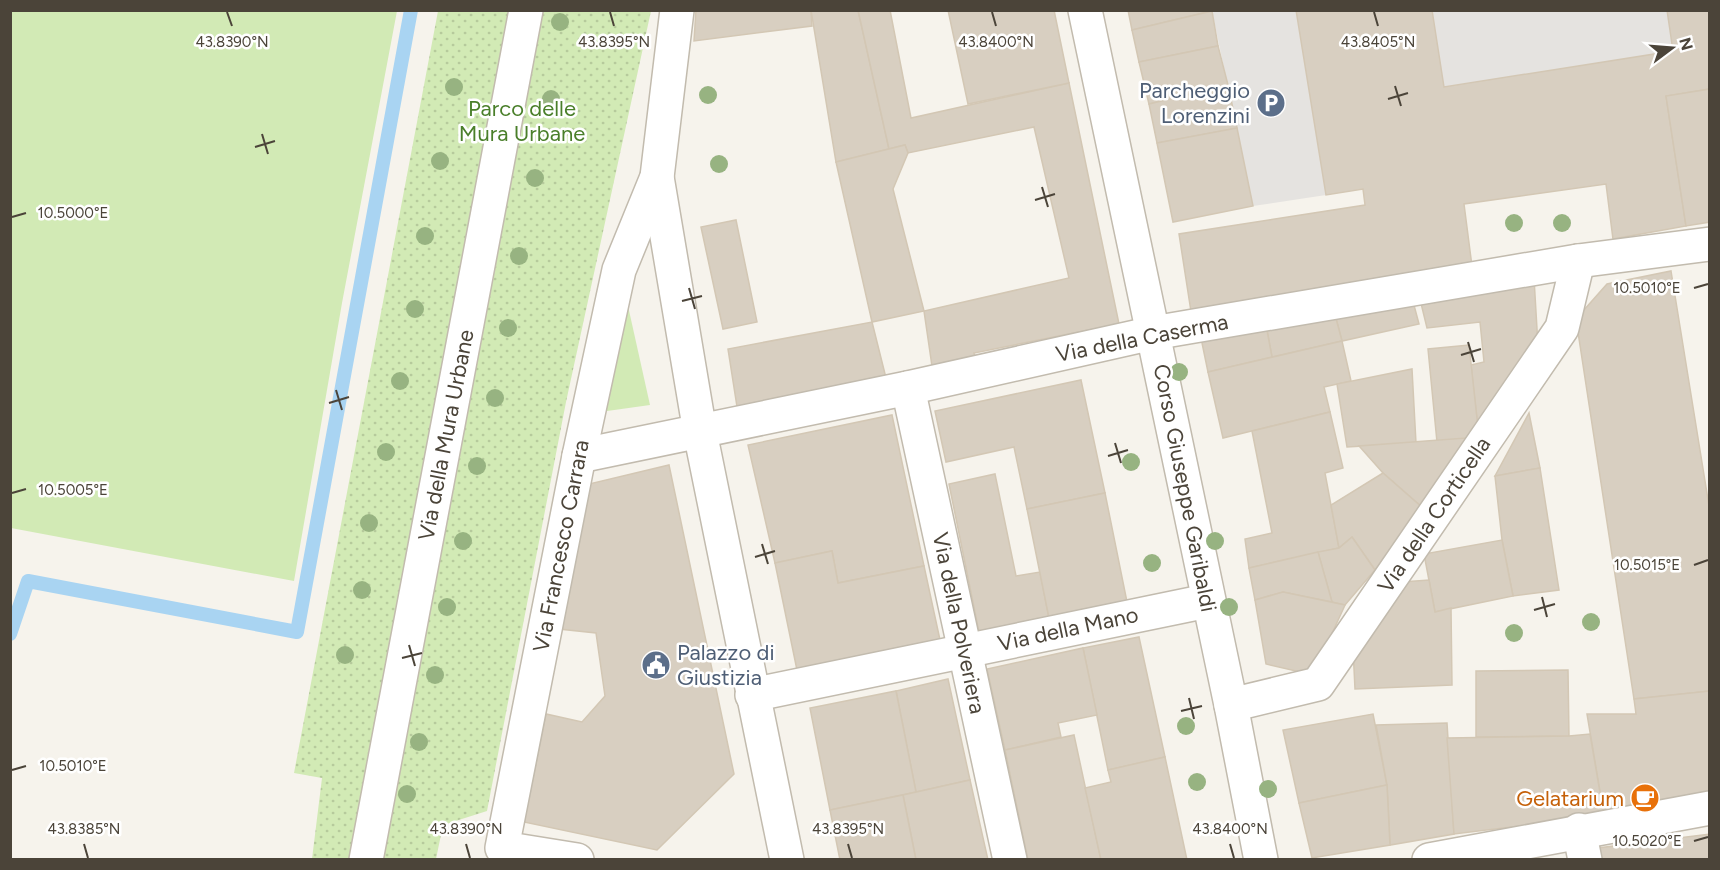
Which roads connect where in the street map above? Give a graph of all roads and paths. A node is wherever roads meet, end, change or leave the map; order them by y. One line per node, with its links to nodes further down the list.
1 (526, 10): 17 (street, Via della Mura Urbane)
2 (676, 10): 4 (street, Via Francesco Carrara)
3 (1084, 10): 7 (street, Corso Giuseppe Garibaldi)
4 (657, 177): 9 (street, Via Francesco Carrara); 10 (street, Via Francesco Carrara)
5 (1710, 244): 6 (street, Via della Caserma)
6 (1578, 261): 7 (street, Via della Caserma); 14 (street, Via della Corticella)
7 (1153, 333): 8 (street, Via della Caserma); 11 (street, Corso Giuseppe Garibaldi)
8 (908, 387): 9 (street, Via della Caserma); 12 (street, Via della Polveriera)
9 (700, 432): 10 (street, Via della Caserma); 13 (street, Via Francesco Carrara)
10 (579, 456): 18 (street, Via Francesco Carrara)
11 (1207, 601): 12 (street, Via della Mano); 14 (street, Corso Giuseppe Garibaldi)
12 (965, 651): 13 (street, Via della Mano); 20 (street, Via della Polveriera)
13 (752, 695): 19 (street, Via Francesco Carrara)
14 (1231, 705): 21 (street, Corso Giuseppe Garibaldi)
15 (1710, 808): 16 (street)
16 (1582, 845): 22 (street)
17 (366, 860)
18 (577, 860)
19 (787, 860)
20 (1010, 860)
21 (1261, 860)
22 (1429, 860)

